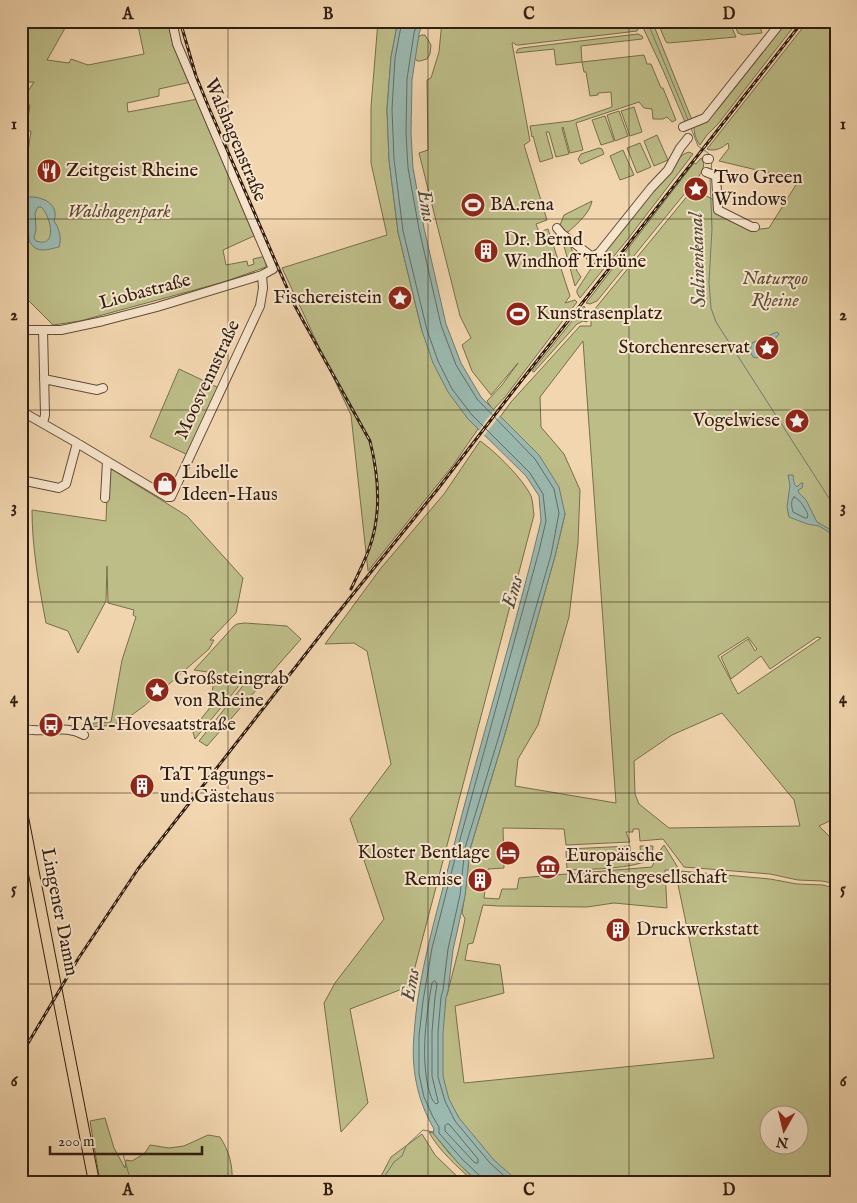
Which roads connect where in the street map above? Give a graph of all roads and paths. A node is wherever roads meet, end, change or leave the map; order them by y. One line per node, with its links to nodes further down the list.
1 (172, 21): 8 (street, Walshagenstraße)
2 (782, 21): 3 (street)
3 (683, 127)
4 (688, 138): 7 (street)
5 (709, 173): 6 (street)
6 (755, 227)
7 (557, 228)
8 (273, 269): 9 (street, Liobastraße)
9 (262, 275): 11 (street, Liobastraße); 17 (street, Moosvennstraße)
10 (21, 330): 11 (street, Liobastraße)
11 (43, 330): 12 (street)
12 (44, 379): 13 (street); 15 (street)
13 (102, 388)
14 (21, 411): 15 (street)
15 (43, 423): 16 (street)
16 (77, 443): 17 (street); 18 (street)
17 (107, 461): 19 (street)
18 (21, 480)
19 (105, 498)
20 (21, 728): 21 (street)
21 (32, 730): 22 (street); 23 (street)
22 (21, 734)
23 (84, 734)
24 (21, 807): 25 (main road, Lingener Damm)
25 (94, 1182)

